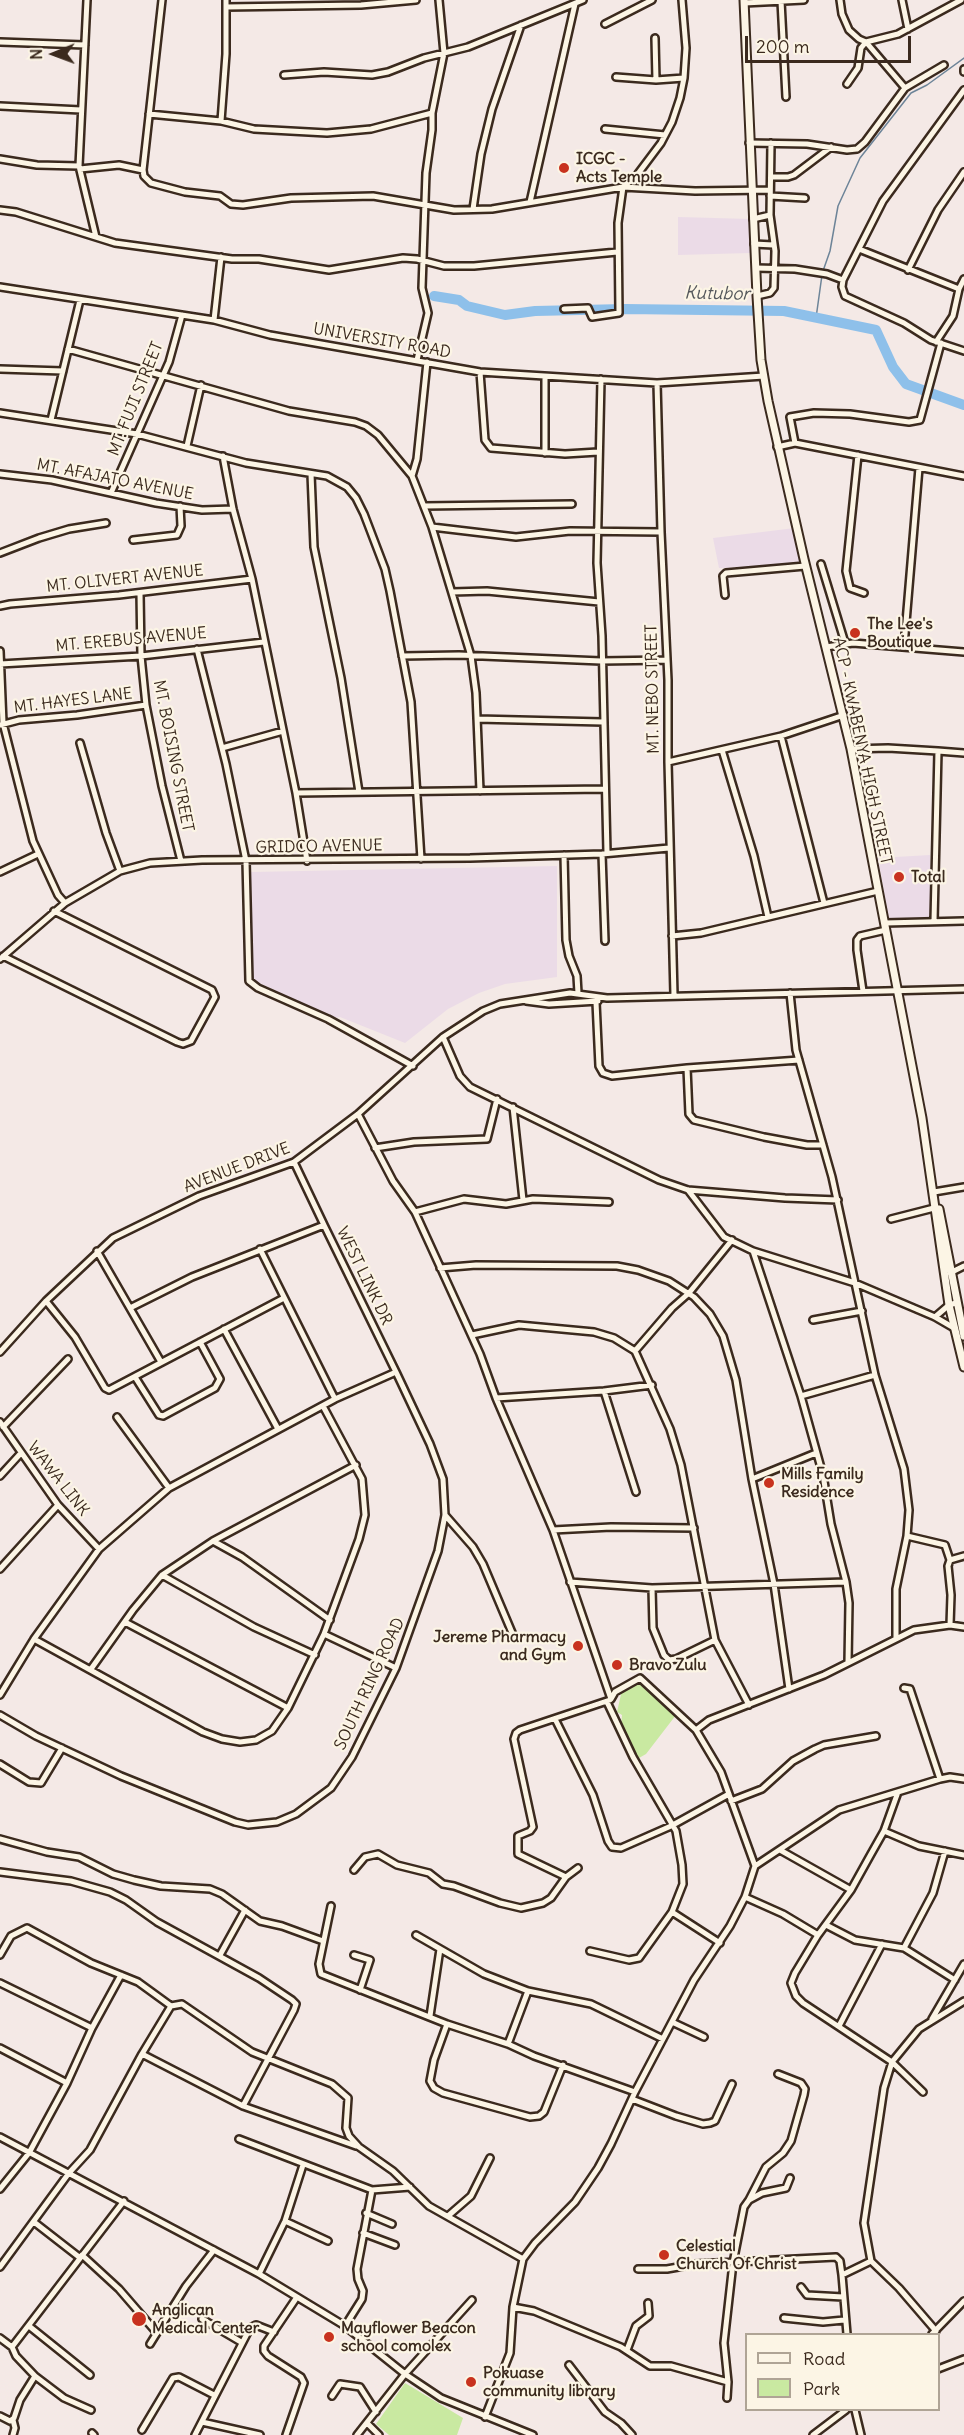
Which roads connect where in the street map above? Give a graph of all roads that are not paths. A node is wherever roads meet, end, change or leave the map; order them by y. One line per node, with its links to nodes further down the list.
1 (87, 0): 22 (street)
2 (162, 0): 36 (street)
3 (416, 0): 14 (street)
4 (439, 0): 23 (street)
5 (583, 0): 15 (street)
6 (652, 0): 16 (street)
7 (681, 0): 27 (street)
8 (804, 0): 12 (street)
9 (840, 0): 21 (street)
10 (902, 0): 18 (street)
11 (961, 0): 18 (street)
12 (781, 1): 13 (street); 32 (street)
13 (744, 2): 40 (main road, ACP - KWABENYA HIGH STREET)
14 (226, 3): 37 (street)
15 (575, 4): 17 (street); 52 (street)
16 (605, 24)
17 (521, 26): 23 (street); 54 (street)
18 (908, 28): 21 (street)
19 (655, 38): 28 (street)
20 (0, 42): 22 (street)
21 (866, 42): 29 (street); 30 (street)
22 (85, 45): 34 (street)
23 (444, 53): 25 (street); 35 (street)
24 (944, 65): 30 (street)
25 (284, 75)
26 (616, 77): 28 (street)
27 (684, 78): 28 (street); 39 (street)
28 (656, 80)
29 (847, 84)
30 (905, 88): 42 (street)
31 (964, 90): 61 (street)
32 (786, 97)
33 (0, 106): 34 (street)
34 (81, 110): 44 (street)
35 (432, 113): 37 (street); 53 (street)
36 (149, 114): 37 (street); 45 (street)
37 (222, 121)
38 (606, 129): 39 (street)
39 (665, 135): 48 (street)
40 (749, 143): 41 (street); 49 (main road, ACP - KWABENYA HIGH STREET)
41 (771, 143): 42 (street); 47 (street)
42 (831, 147): 47 (street)
43 (0, 159): 44 (street)
44 (80, 167): 45 (street); 58 (street)
45 (143, 170): 53 (street)
46 (964, 172): 67 (street)
47 (771, 177): 50 (street)
48 (623, 187): 49 (street); 52 (street); 62 (street)
49 (752, 191): 50 (street); 57 (main road, ACP - KWABENYA HIGH STREET)
50 (770, 193): 51 (street); 56 (street)
51 (805, 198)
52 (530, 202): 54 (street)
53 (426, 207): 54 (street); 64 (street)
54 (473, 209)
55 (0, 210): 58 (street)
56 (770, 215): 57 (street); 60 (street)
57 (753, 219): 59 (main road, ACP - KWABENYA HIGH STREET)
58 (96, 237): 63 (street)
59 (754, 244): 60 (street); 65 (main road, ACP - KWABENYA HIGH STREET)
60 (773, 245): 66 (street)
61 (859, 249): 67 (street); 69 (street)
62 (618, 252): 64 (street); 74 (street)
63 (221, 257): 64 (street); 76 (street)
64 (423, 261): 80 (street)
65 (756, 268): 66 (street); 72 (main road, ACP - KWABENYA HIGH STREET)
66 (776, 268): 69 (street); 72 (street)
67 (909, 270): 71 (street)
68 (964, 279): 71 (street)
69 (843, 280): 77 (street)
70 (0, 287): 73 (street, UNIVERSITY ROAD)
71 (959, 290): 77 (street)
72 (757, 296): 86 (main road, ACP - KWABENYA HIGH STREET)
73 (80, 300): 75 (street, UNIVERSITY ROAD); 78 (street)
74 (564, 309)
75 (182, 315): 76 (street, UNIVERSITY ROAD); 85 (street, MT. FUJI STREET)
76 (214, 320): 80 (street, UNIVERSITY ROAD)
77 (938, 342): 79 (street); 94 (street)
78 (68, 349): 83 (street); 85 (street)
79 (964, 351)
80 (417, 360): 81 (street, UNIVERSITY ROAD)
81 (427, 362): 84 (street, UNIVERSITY ROAD); 105 (street)
82 (0, 369): 83 (street)
83 (63, 371): 92 (street)
84 (480, 372): 87 (street, UNIVERSITY ROAD); 98 (street)
85 (163, 376): 90 (street); 93 (street, MT. FUJI STREET)
86 (764, 376): 89 (street, UNIVERSITY ROAD); 96 (main road, ACP - KWABENYA HIGH STREET)
87 (545, 377): 88 (street, UNIVERSITY ROAD); 98 (street)
88 (601, 379): 89 (street, UNIVERSITY ROAD); 97 (street)
89 (657, 383): 113 (street, MT. NEBO STREET)
90 (201, 385): 95 (street); 105 (street)
91 (0, 413): 92 (street)
92 (51, 420): 93 (street)
93 (137, 434): 95 (street); 106 (street, MT. FUJI STREET)
94 (795, 443): 96 (street); 99 (street)
95 (187, 446): 100 (street)
96 (777, 447): 118 (main road, ACP - KWABENYA HIGH STREET)
97 (598, 452): 98 (street); 114 (street)
98 (545, 453)
99 (858, 455): 101 (street); 122 (street)
100 (223, 456): 103 (street); 110 (street)
101 (919, 468): 104 (street); 128 (street)
102 (0, 474): 106 (street, MT. AFAJATO AVENUE)
103 (311, 474): 134 (street); 155 (street)
104 (964, 476)
105 (412, 477): 109 (street)
106 (111, 493): 108 (street, MT. AFAJATO AVENUE)
107 (572, 504): 109 (street)
108 (180, 506): 110 (street, MT. AFAJATO AVENUE); 115 (street)
109 (424, 507): 112 (street)
110 (233, 509): 119 (street)
111 (106, 523): 116 (street)
112 (432, 527): 114 (street); 121 (street)
113 (661, 532): 114 (street); 136 (street, MT. NEBO STREET)
114 (597, 533): 124 (street)
115 (133, 540)
116 (0, 554)
117 (821, 564): 127 (street)
118 (805, 566): 123 (street); 129 (main road, ACP - KWABENYA HIGH STREET)
119 (252, 579): 120 (street, MT. OLIVERT AVENUE); 126 (street)
120 (140, 592): 125 (street, MT. OLIVERT AVENUE); 133 (street, MT. BOISING STREET)
121 (452, 592): 124 (street); 135 (street)
122 (864, 593)
123 (725, 595)
124 (599, 603): 137 (street)
125 (0, 606)
126 (264, 642): 130 (street, MT. EREBUS AVENUE); 144 (street)
127 (845, 643): 128 (street); 129 (street)
128 (904, 646): 132 (street)
129 (826, 647): 140 (main road, ACP - KWABENYA HIGH STREET)
130 (197, 649): 133 (street, MT. EREBUS AVENUE); 147 (street)
131 (0, 651): 138 (street)
132 (964, 652)
133 (141, 656): 138 (street, MT. EREBUS AVENUE); 139 (street, MT. BOISING STREET)
134 (402, 656): 135 (street); 156 (street)
135 (471, 656): 137 (street); 141 (street)
136 (667, 660): 137 (street); 152 (street, MT. NEBO STREET)
137 (601, 661): 142 (street)
138 (1, 664): 143 (street)
139 (146, 705): 143 (street, MT. HAYES LANE); 163 (street, MT. BOISING STREET)
140 (844, 715): 145 (street); 149 (main road, ACP - KWABENYA HIGH STREET)
141 (477, 719): 142 (street); 154 (street)
142 (603, 722): 153 (street)
143 (2, 724): 160 (street)
144 (283, 731): 147 (street); 157 (street)
145 (781, 736): 148 (street); 172 (street)
146 (81, 743): 168 (street)
147 (222, 748): 164 (street)
148 (722, 750): 152 (street); 174 (street)
149 (851, 750): 150 (street); 170 (main road, ACP - KWABENYA HIGH STREET)
150 (938, 751): 151 (street); 175 (street)
151 (964, 753)
152 (668, 762): 158 (street, MT. NEBO STREET)
153 (604, 789): 154 (street); 159 (street)
154 (480, 790): 156 (street)
155 (359, 792): 156 (street); 157 (street)
156 (416, 792): 162 (street)
157 (296, 793): 165 (street)
158 (669, 849): 159 (street, GRIDCO AVENUE); 178 (street, MT. NEBO STREET)
159 (604, 853): 161 (street, GRIDCO AVENUE); 179 (street)
160 (38, 854): 167 (street); 171 (street)
161 (564, 855): 162 (street, GRIDCO AVENUE); 184 (street)
162 (421, 859): 165 (street, GRIDCO AVENUE)
163 (181, 861): 164 (street, GRIDCO AVENUE); 168 (street, GRIDCO AVENUE)
164 (246, 861): 165 (street, GRIDCO AVENUE); 192 (street)
165 (307, 861)
166 (0, 864): 167 (street)
167 (7, 867): 169 (street)
168 (120, 871): 171 (street, GRIDCO AVENUE)
169 (0, 872)
170 (878, 891): 172 (street); 177 (main road, ACP - KWABENYA HIGH STREET)
171 (65, 903): 173 (street, GRIDCO AVENUE)
172 (824, 903): 174 (street)
173 (54, 911): 180 (street, GRIDCO AVENUE); 180 (street)
174 (768, 917): 178 (street)
175 (934, 921): 176 (street); 177 (street)
176 (964, 921)
177 (886, 927): 182 (main road, ACP - KWABENYA HIGH STREET); 183 (street)
178 (672, 936): 186 (street, MT. NEBO STREET)
179 (605, 941)
180 (1, 958)
181 (964, 989): 182 (street)
182 (896, 990): 183 (street); 202 (main road, ACP - KWABENYA HIGH STREET)
183 (864, 991): 185 (street)
184 (578, 993): 187 (street, AVENUE DRIVE); 188 (street, AVENUE DRIVE)
185 (790, 993): 186 (street); 191 (street)
186 (674, 995): 187 (street)
187 (607, 998): 189 (street)
188 (525, 1000): 189 (street); 190 (street, AVENUE DRIVE)
189 (596, 1002): 193 (street)
190 (443, 1037): 192 (street, AVENUE DRIVE); 194 (street)
191 (799, 1060): 193 (street); 197 (street)
192 (413, 1066): 196 (street, AVENUE DRIVE)
193 (687, 1068): 197 (street)
194 (497, 1099): 195 (street); 198 (street)
195 (513, 1107): 201 (street); 203 (street)
196 (358, 1114): 198 (street); 199 (street, AVENUE DRIVE)
197 (823, 1145): 204 (street)
198 (375, 1148): 207 (street)
199 (294, 1162): 209 (street); 212 (street, AVENUE DRIVE)
200 (964, 1187): 202 (street)
201 (688, 1190): 204 (street); 210 (street)
202 (933, 1192): 206 (main road); 216 (main road)
203 (523, 1200): 205 (street); 207 (street)
204 (838, 1200): 217 (street)
205 (609, 1202)
206 (934, 1208): 208 (street); 221 (main road)
207 (415, 1212): 215 (street)
208 (891, 1219)
209 (324, 1225): 211 (street, WEST LINK DR); 236 (street, WEST LINK DR)
210 (732, 1240): 213 (street); 218 (street)
211 (260, 1249): 219 (street); 222 (street, WEST LINK DR)
212 (97, 1251): 220 (street, AVENUE DRIVE); 222 (street)
213 (753, 1251): 217 (street); 241 (street)
214 (964, 1266): 216 (street)
215 (440, 1268): 218 (street); 228 (street)
216 (950, 1273): 221 (main road)
217 (855, 1284): 223 (street); 224 (street)
218 (689, 1293): 231 (street); 252 (street)
219 (284, 1298): 227 (street); 243 (street)
220 (46, 1301): 232 (street, AVENUE DRIVE); 238 (street)
221 (953, 1304): 224 (street); 226 (main road); 229 (main road)
222 (130, 1308): 234 (street)
223 (862, 1311): 225 (street); 237 (street)
224 (935, 1317): 226 (street)
225 (813, 1320)
226 (954, 1328): 235 (main road)
227 (224, 1329): 230 (street); 247 (street)
228 (472, 1335): 231 (street); 242 (street)
229 (964, 1336)
230 (200, 1342): 234 (street); 238 (street)
231 (635, 1351): 239 (street)
232 (0, 1352)
233 (68, 1359): 246 (street)
234 (161, 1362): 238 (street)
235 (964, 1367)
236 (396, 1372): 243 (street); 256 (street, WEST LINK DR)
237 (875, 1375): 241 (street); 259 (street)
238 (135, 1377)
239 (652, 1385): 240 (street); 257 (street)
240 (604, 1391): 242 (street); 254 (street)
241 (801, 1396): 249 (street)
242 (496, 1398): 258 (street)
243 (335, 1399): 244 (street)
244 (323, 1406): 247 (street); 250 (street)
245 (117, 1417): 253 (street)
246 (2, 1425): 248 (street, WAWA LINK)
247 (278, 1429): 253 (street)
248 (21, 1453): 251 (street); 255 (street, WAWA LINK)
249 (816, 1453): 252 (street); 267 (street)
250 (356, 1466): 260 (street); 271 (street)
251 (0, 1476)
252 (752, 1479): 268 (street)
253 (169, 1488): 261 (street)
254 (636, 1492)
255 (58, 1505): 261 (street, WAWA LINK); 264 (street)
256 (446, 1515): 276 (street); 282 (street, SOUTH RING ROAD)
257 (694, 1528): 258 (street); 269 (street)
258 (553, 1530): 266 (street)
259 (907, 1536): 263 (street); 277 (street)
260 (213, 1541): 265 (street); 271 (street)
261 (99, 1549): 278 (street)
262 (964, 1556): 263 (street)
263 (950, 1560): 273 (street)
264 (0, 1569)
265 (162, 1575): 272 (street); 280 (street)
266 (570, 1582): 270 (street); 287 (street)
267 (846, 1582): 268 (street); 281 (street)
268 (774, 1584): 269 (street); 285 (street)
269 (705, 1587): 270 (street); 279 (street)
270 (652, 1588): 279 (street)
271 (330, 1620): 275 (street)
272 (125, 1622): 283 (street); 289 (street)
273 (950, 1625): 274 (street); 277 (street)
274 (964, 1627)
275 (324, 1634): 280 (street); 282 (street)
276 (513, 1635)
277 (896, 1637): 281 (street)
278 (34, 1639): 283 (street); 286 (street)
279 (715, 1640): 288 (street)
280 (315, 1655): 289 (street)
281 (848, 1663): 285 (street)
282 (396, 1668): 294 (street, SOUTH RING ROAD)
283 (91, 1669): 289 (street)
284 (904, 1688): 296 (street)
285 (789, 1689): 288 (street)
286 (0, 1695)
287 (609, 1700): 291 (street); 292 (street); 301 (street)
288 (749, 1705): 292 (street)
289 (288, 1708)
290 (0, 1715): 294 (street, SOUTH RING ROAD)
291 (555, 1719): 301 (street); 311 (street)
292 (696, 1730): 299 (street)
293 (876, 1736): 300 (street)
294 (62, 1748): 295 (street)
295 (0, 1764)
296 (940, 1779): 297 (street); 298 (street)
297 (964, 1779)
298 (898, 1792): 302 (street); 304 (street)
299 (729, 1794): 300 (street); 301 (street)
300 (731, 1801): 307 (street)
301 (671, 1826): 316 (street)
302 (884, 1832): 305 (street); 312 (street)
303 (0, 1839): 315 (street)
304 (780, 1850): 307 (street); 312 (street)
305 (945, 1851): 306 (street); 323 (street)
306 (964, 1855)
307 (754, 1866): 313 (street)
308 (578, 1868): 311 (street)
309 (354, 1870): 311 (street)
310 (0, 1872): 327 (street)
311 (566, 1877)
312 (851, 1890): 317 (street)
313 (745, 1897): 319 (street); 321 (street)
314 (331, 1906): 320 (street)
315 (245, 1910): 320 (street); 327 (street)
316 (672, 1912): 321 (street); 325 (street)
317 (826, 1925): 319 (street); 322 (street)
318 (416, 1935): 324 (street)
319 (818, 1935): 341 (street)
320 (323, 1941): 333 (street)
321 (720, 1943): 339 (street)
322 (882, 1944): 323 (street); 341 (street)
323 (904, 1948): 331 (street)
324 (440, 1949): 334 (street); 337 (street)
325 (590, 1951)
326 (0, 1955): 330 (street)
327 (220, 1955): 348 (street)
328 (354, 1955): 333 (street)
329 (964, 1964): 331 (street)
330 (121, 1975): 336 (street); 342 (street)
331 (955, 1980): 338 (street)
332 (0, 1983): 342 (street)
333 (360, 1990): 337 (street)
334 (528, 1991): 344 (street); 345 (street)
335 (964, 2001): 338 (street)
336 (171, 2006): 347 (street); 348 (street)
337 (430, 2016): 340 (street)
338 (931, 2020): 349 (street)
339 (672, 2022): 343 (street); 344 (street)
340 (447, 2025): 345 (street); 350 (street)
341 (839, 2026): 349 (street)
342 (92, 2028): 352 (street)
343 (704, 2037)
344 (663, 2039): 354 (street)
345 (508, 2044): 350 (street)
346 (0, 2048): 352 (street)
347 (142, 2054): 357 (street); 364 (street)
348 (268, 2059): 357 (street); 360 (street)
349 (892, 2062): 355 (street); 382 (street)
350 (563, 2065): 354 (street)
351 (778, 2074): 369 (street)
352 (67, 2083): 361 (street)
353 (732, 2084): 356 (street)
354 (635, 2092): 356 (street)
355 (923, 2092)
356 (632, 2099): 381 (street)
357 (243, 2106): 360 (street)
358 (0, 2137): 361 (street)
359 (239, 2139): 363 (street)
360 (359, 2147): 366 (street)
361 (28, 2153): 364 (street); 367 (street)
362 (490, 2158): 372 (street)
363 (303, 2165): 368 (street); 373 (street)
364 (69, 2173): 370 (street); 374 (street)
365 (790, 2178): 369 (street)
366 (410, 2187): 368 (street); 372 (street)
367 (0, 2189)
368 (372, 2190): 371 (street)
369 (749, 2200): 383 (street)
370 (124, 2201): 379 (street); 380 (street)
371 (366, 2213): 375 (street); 376 (street)
372 (448, 2216): 381 (street)
373 (285, 2221): 377 (street); 386 (street)
374 (34, 2222): 380 (street); 384 (street)
375 (392, 2224)
376 (363, 2233): 378 (street); 399 (street)
377 (328, 2241)
378 (395, 2245)
379 (214, 2250): 386 (street); 401 (street)
380 (81, 2256): 398 (street); 401 (street)
381 (523, 2259): 394 (street)
382 (871, 2261): 387 (street); 403 (street)
383 (733, 2263): 385 (street); 387 (street); 415 (street)
384 (0, 2267)
385 (638, 2269)
386 (259, 2274): 389 (street)
387 (842, 2275): 390 (street)
388 (801, 2287): 390 (street)
389 (297, 2297): 399 (street); 400 (street)
390 (843, 2297): 397 (street)
391 (472, 2300): 412 (street)
392 (964, 2301): 403 (street)
393 (648, 2303): 408 (street)
394 (513, 2307): 408 (street); 424 (street)
395 (784, 2318): 397 (street)
396 (202, 2319): 405 (street)
397 (844, 2319): 402 (street)
398 (29, 2326): 407 (street); 413 (street)
399 (345, 2326): 412 (street)
400 (274, 2332): 405 (street); 432 (street)
401 (157, 2333): 406 (street)
402 (847, 2333)
403 (934, 2333)
404 (0, 2338): 407 (street)
405 (242, 2342): 416 (street)
406 (150, 2344)
407 (12, 2347): 414 (street)
408 (627, 2350): 415 (street)
409 (964, 2360): 411 (street)
410 (569, 2365): 436 (street)
411 (940, 2369)
412 (405, 2374): 422 (street); 424 (street)
413 (90, 2375)
414 (35, 2376): 419 (street); 425 (street)
415 (728, 2382): 418 (street)
416 (214, 2395): 426 (street); 428 (street)
417 (332, 2396): 422 (street)
418 (727, 2398)
419 (91, 2410)
420 (843, 2411): 437 (street)
421 (855, 2411): 438 (street)
422 (376, 2412): 427 (street)
423 (0, 2416): 425 (street)
424 (485, 2417): 435 (street)
425 (13, 2420): 429 (street)
426 (202, 2422): 430 (street); 431 (street)
427 (367, 2423): 433 (street); 434 (street)
428 (142, 2430)
429 (13, 2435)
430 (195, 2435)
431 (260, 2435)
432 (286, 2435)
433 (357, 2435)
434 (379, 2435)
435 (533, 2435)
436 (632, 2435)
437 (813, 2435)
438 (861, 2435)

